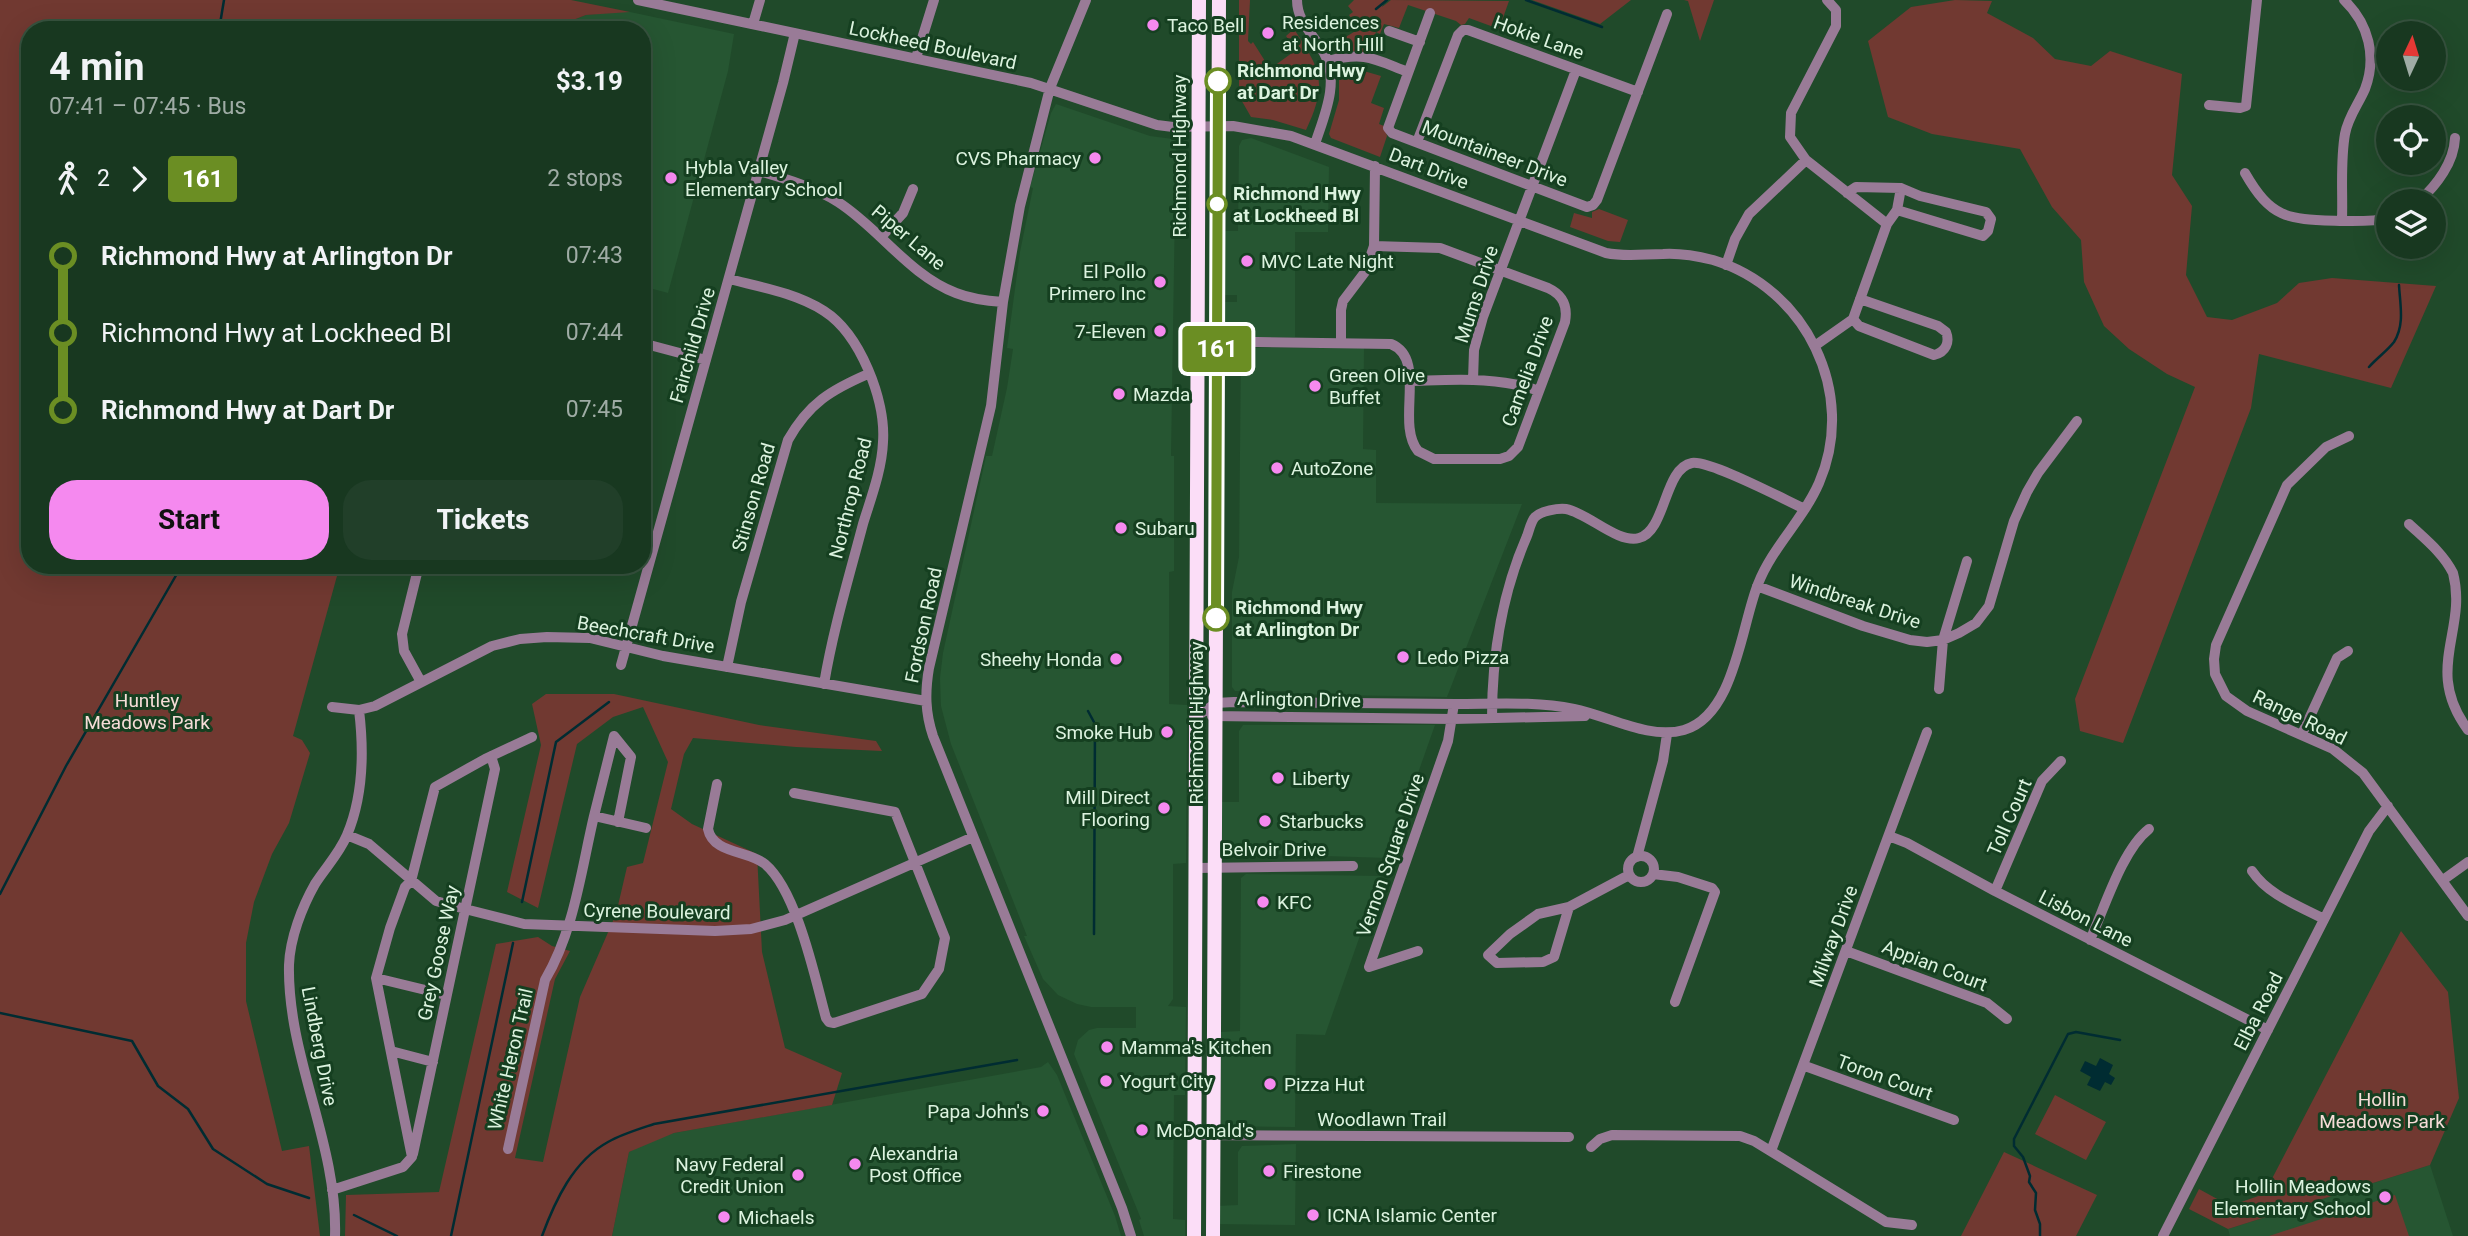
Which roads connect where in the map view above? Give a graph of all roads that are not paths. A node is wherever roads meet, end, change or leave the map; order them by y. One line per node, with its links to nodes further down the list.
1 (638, 0): 13 (street, Lockheed Boulevard)
2 (760, 0): 13 (street)
3 (934, 0): 17 (street)
4 (1086, 0): 21 (street, Fordson Road)
5 (1199, 0): 25 (highway, Richmond Highway)
6 (1219, 0): 24 (highway, Richmond Highway)
7 (1297, 0): 18 (street)
8 (1827, 0): 29 (street)
9 (2257, 0): 23 (street)
10 (2344, 0): 41 (street)
11 (1430, 13): 16 (street, Mountaineer Drive)
12 (1667, 14): 22 (street)
13 (753, 24): 15 (street, Lockheed Boulevard)
14 (1389, 31): 16 (street)
15 (795, 33): 17 (street, Lockheed Boulevard); 31 (street, Fairchild Drive)
16 (1419, 42): 20 (street, Mountaineer Drive)
17 (916, 58): 21 (street, Lockheed Boulevard)
18 (1328, 61): 20 (street); 28 (street)
19 (1576, 69): 22 (street, Hokie Lane); 27 (street, Hokie Lane); 33 (street, Mums Drive)
20 (1408, 72): 27 (street, Mountaineer Drive)
21 (1050, 88): 25 (street, Lockheed Boulevard); 49 (street, Fordson Road)
22 (1638, 92): 33 (street, Mountaineer Drive)
23 (2209, 104)
24 (1218, 126): 25 (street, Lockheed Boulevard); 28 (street, Dart Drive); 52 (highway, Richmond Highway)
25 (1199, 127): 51 (highway, Richmond Highway)
26 (2455, 138): 36 (street)
27 (1417, 142): 33 (street, Mountaineer Drive)
28 (1315, 144): 30 (street, Dart Drive)
29 (1806, 160): 37 (street); 45 (street)
30 (1375, 166): 40 (street, Dart Drive); 44 (street)
31 (759, 171): 43 (street, Piper Lane); 47 (street, Fairchild Drive)
32 (2245, 173): 41 (street)
33 (1533, 186): 40 (street, Mums Drive)
34 (1901, 188): 37 (street); 38 (street); 38 (street)
35 (912, 189): 43 (street)
36 (2430, 189)
37 (1847, 193): 42 (street)
38 (1897, 210): 42 (street)
39 (2376, 220): 41 (street)
40 (1520, 221): 45 (street, Dart Drive); 46 (street, Mums Drive)
41 (2342, 221)
42 (1887, 224): 48 (street)
43 (881, 237): 49 (street, Piper Lane)
44 (1374, 246): 46 (street, Camelia Drive); 53 (street)
45 (1726, 265): 55 (street)
46 (1501, 270): 58 (street, Mums Drive); 60 (street, Camelia Drive)
47 (729, 279): 56 (street, Fairchild Drive); 57 (street, Northrop Road)
48 (1860, 299): 50 (street); 50 (street)
49 (1003, 302): 78 (street, Fordson Road)
50 (1853, 319): 55 (street)
51 (1197, 341): 52 (street, Camelia Drive); 85 (highway, Richmond Highway)
52 (1217, 341): 53 (street, Camelia Drive); 82 (highway, Richmond Highway)
53 (1341, 343): 59 (street, Camelia Drive)
54 (651, 345): 56 (street)
55 (1816, 345): 63 (street)
56 (706, 360): 65 (street, Fairchild Drive)
57 (868, 374): 74 (street, Stinson Road); 76 (street, Northrop Road)
58 (1473, 380): 59 (street); 60 (street)
59 (1409, 381): 60 (street, Camelia Drive)
60 (1539, 391)
61 (2077, 421): 70 (street, Windbreak Drive)
62 (2349, 436): 91 (street, Range Road)
63 (1805, 509): 69 (street); 79 (street)
64 (2409, 524): 88 (street)
65 (651, 557)
66 (1967, 561): 70 (street, Windbreak Drive)
67 (417, 574): 75 (street)
68 (646, 574): 71 (street, Fairchild Drive)
69 (1757, 586): 70 (street, Windbreak Drive); 90 (street)
70 (1943, 640): 77 (street, Windbreak Drive)
71 (626, 646): 73 (street, Fairchild Drive); 74 (street, Beechcraft Drive); 75 (street, Beechcraft Drive)
72 (2348, 651): 91 (street)
73 (621, 665)
74 (727, 667): 76 (street, Beechcraft Drive)
75 (421, 682): 83 (street, Beechcraft Drive)
76 (824, 684): 78 (street, Beechcraft Drive)
77 (1939, 689)
78 (926, 701): 104 (street, Fordson Road)
79 (1492, 703): 80 (street, Arlington Drive); 84 (street, Arlington Drive); 86 (street)
80 (1454, 704): 82 (street, Arlington Drive); 87 (street, Vernon Square Drive)
81 (332, 707): 83 (street, Beechcraft Drive)
82 (1215, 709): 85 (street, Arlington Drive); 87 (street, Arlington Drive); 109 (highway, Richmond Highway)
83 (359, 710): 102 (street, Lindberg Drive)
84 (1600, 716): 86 (street, Arlington Drive); 90 (street, Arlington Drive)
85 (1196, 717): 110 (highway, Richmond Highway)
86 (1492, 718): 87 (street, Arlington Drive)
87 (1453, 719): 124 (street, Vernon Square Drive)
88 (2468, 730)
89 (1927, 732): 103 (street, Milway Drive)
90 (1667, 734): 105 (street)
91 (2302, 734): 97 (street, Range Road)
92 (532, 737): 93 (street)
93 (491, 756): 115 (street); 118 (street, Grey Goose Way)
94 (2061, 761): 116 (street, Toll Court)
95 (717, 784): 119 (street)
96 (794, 793): 106 (street)
97 (2388, 806): 114 (street, Range Road); 121 (street, Elba Road)
98 (594, 816): 99 (street); 99 (street, White Heron Trail); 122 (street, White Heron Trail)
99 (618, 822): 100 (street)
100 (646, 828)
101 (2149, 829): 123 (street)
102 (347, 835): 115 (street, Cyrene Boulevard); 142 (street, Lindberg Drive)
103 (1889, 836): 116 (street, Lisbon Lane); 125 (street, Milway Drive)
104 (973, 837): 106 (street, Cyrene Boulevard); 145 (street, Fordson Road)
105 (1637, 857): 112 (street); 113 (street)
106 (914, 862): 119 (street, Cyrene Boulevard); 119 (street)
107 (2468, 862): 114 (street)
108 (1353, 866): 109 (street, Belvoir Drive)
109 (1215, 867): 110 (street, Belvoir Drive); 136 (highway, Richmond Highway)
110 (1195, 868): 135 (highway, Richmond Highway)
111 (2252, 871): 121 (street)
112 (1653, 874): 113 (street); 128 (street)
113 (1629, 875): 117 (street)
114 (2443, 880): 120 (street, Range Road)
115 (411, 881): 118 (street, Cyrene Boulevard); 126 (street)
116 (1995, 891): 123 (street, Lisbon Lane)
117 (1569, 907): 117 (street)
118 (465, 909): 122 (street, Cyrene Boulevard); 127 (street, Grey Goose Way)
119 (796, 915): 122 (street, Cyrene Boulevard)
120 (2468, 916)
121 (2324, 919): 130 (street, Elba Road)
122 (569, 927): 139 (street, White Heron Trail)
123 (2091, 940): 130 (street, Lisbon Lane)
124 (1418, 951)
125 (1846, 951): 129 (street, Appian Court); 133 (street, Milway Drive)
126 (376, 978): 127 (street); 131 (street)
127 (446, 995): 132 (street, Grey Goose Way)
128 (1675, 1002)
129 (2007, 1019)
130 (2268, 1030): 148 (street, Elba Road)
131 (391, 1051): 132 (street); 141 (street)
132 (433, 1062): 141 (street, Grey Goose Way)
133 (1805, 1066): 134 (street, Toron Court); 140 (street, Milway Drive)
134 (1954, 1121)
135 (1195, 1135): 136 (street, Woodlawn Trail); 146 (highway, Richmond Highway)
136 (1213, 1135): 137 (street, Woodlawn Trail); 147 (highway, Richmond Highway)
137 (1569, 1137)
138 (1591, 1147): 140 (street)
139 (508, 1149)
140 (1771, 1151): 143 (street)
141 (412, 1157): 142 (street)
142 (332, 1190): 144 (street, Lindberg Drive)
143 (1912, 1225)
144 (335, 1236)
145 (1131, 1236)
146 (1194, 1236)
147 (1213, 1236)
148 (2163, 1236)

